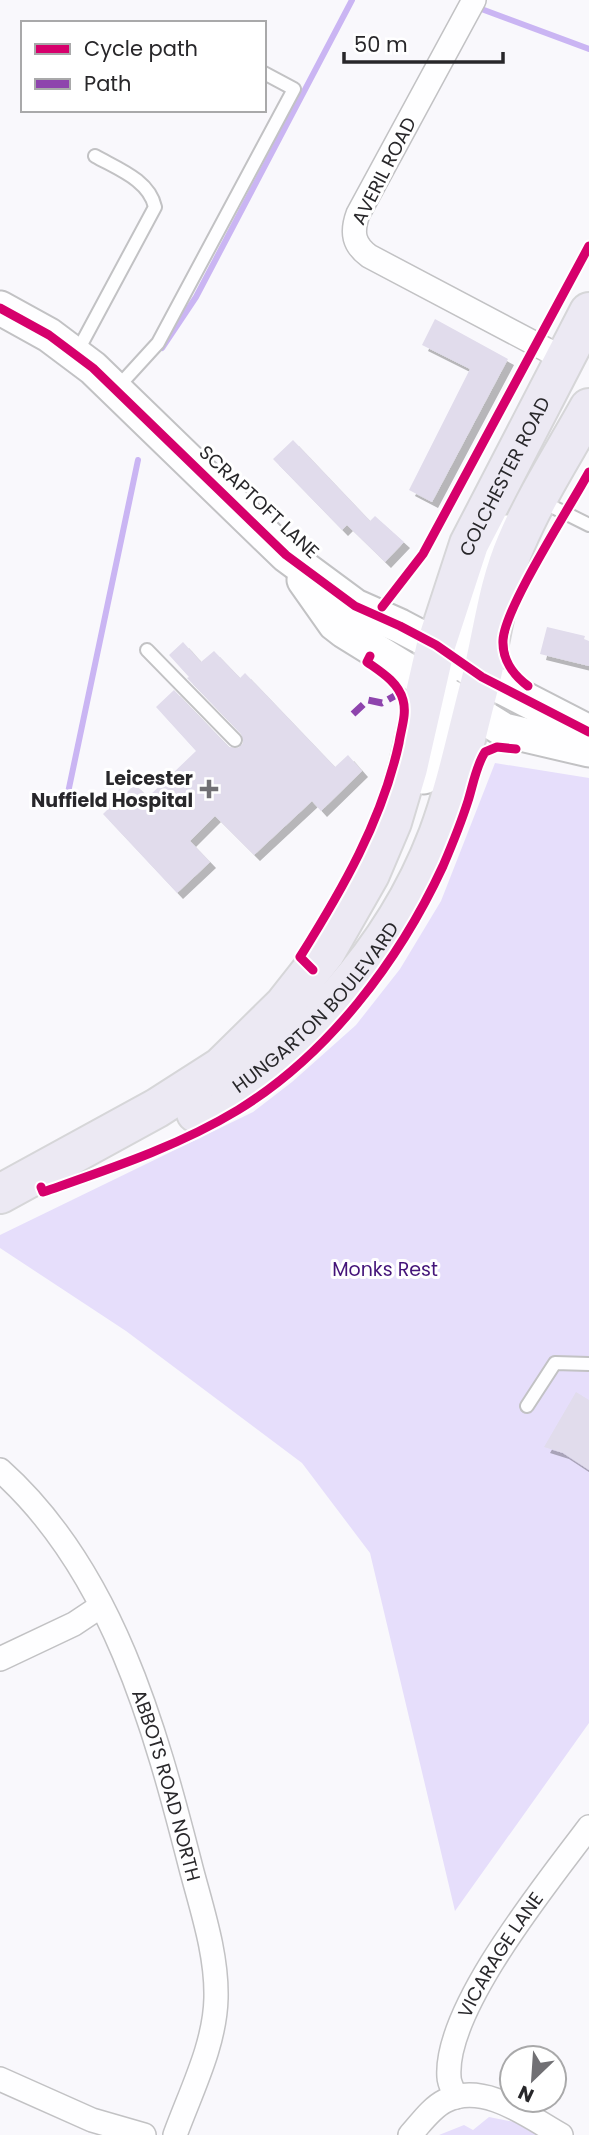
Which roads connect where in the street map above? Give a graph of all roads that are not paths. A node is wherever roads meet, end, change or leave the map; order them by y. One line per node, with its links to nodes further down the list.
1 (470, 8): 7 (street, AVERIL ROAD)
2 (266, 74): 8 (lane)
3 (95, 156): 6 (lane)
4 (0, 308): 6 (street, SCRAPTOFT LANE)
5 (589, 313): 7 (highway, COLCHESTER ROAD)
6 (76, 354): 8 (street, SCRAPTOFT LANE)
7 (564, 359): 14 (highway, COLCHESTER ROAD)
8 (116, 389): 12 (street, SCRAPTOFT LANE)
9 (589, 408): 10 (highway, COLCHESTER ROAD)
10 (535, 504): 11 (lane); 14 (highway, COLCHESTER ROAD)
11 (589, 525)
12 (286, 555): 14 (street, SCRAPTOFT LANE); 14 (street, SCRAPTOFT LANE)
13 (147, 650): 16 (lane)
14 (458, 682): 15 (street, SCRAPTOFT LANE); 17 (street, SCRAPTOFT LANE); 18 (highway, HUNGARTON BOULEVARD); 19 (highway, HUNGARTON BOULEVARD)
15 (589, 732)
16 (235, 740)
17 (589, 750)
18 (0, 1194)
19 (0, 1202)
20 (589, 1364): 21 (lane)
21 (527, 1406)
22 (0, 1470): 23 (street, ABBOTS ROAD NORTH)
23 (101, 1606): 24 (street); 30 (street, ABBOTS ROAD NORTH)
24 (0, 1659)
25 (589, 1827): 27 (street, VICARAGE LANE)
26 (0, 2079): 28 (street)
27 (456, 2097): 31 (street); 32 (street)
28 (90, 2128): 29 (street)
29 (144, 2135)
30 (175, 2135)
31 (410, 2135)
32 (561, 2135)

